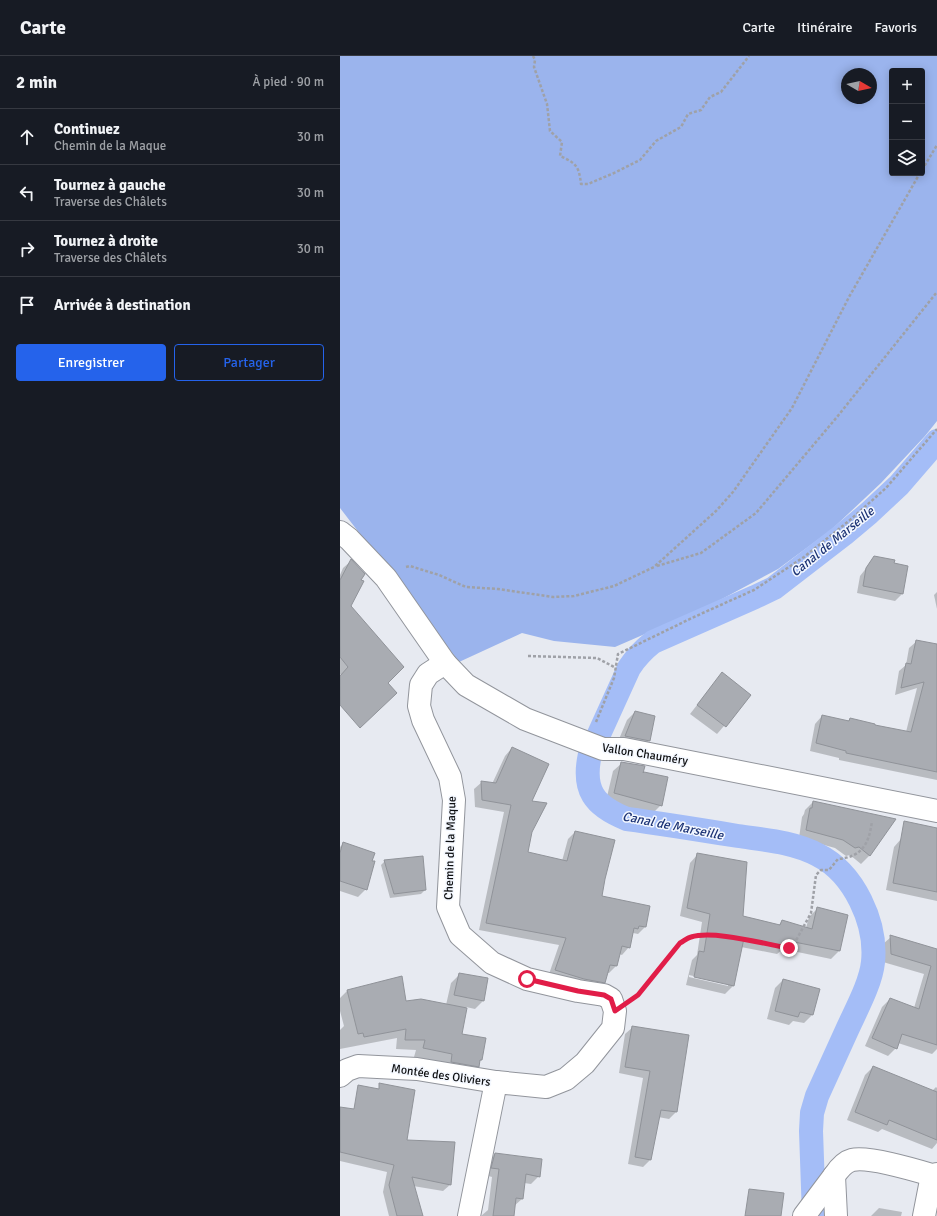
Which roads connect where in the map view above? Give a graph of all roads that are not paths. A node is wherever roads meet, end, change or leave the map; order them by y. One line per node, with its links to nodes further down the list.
1 (340, 532): 2 (street, Vallon Chauméry)
2 (444, 662): 3 (street, Vallon Chauméry); 5 (street, Chemin de la Maque)
3 (937, 811)
4 (340, 1076): 5 (street, Montée des Oliviers)
5 (496, 1082): 8 (street)
6 (935, 1174): 7 (street); 11 (street)
7 (828, 1184): 9 (street); 10 (street)
8 (469, 1216)
9 (804, 1216)
10 (836, 1216)
11 (924, 1216)

